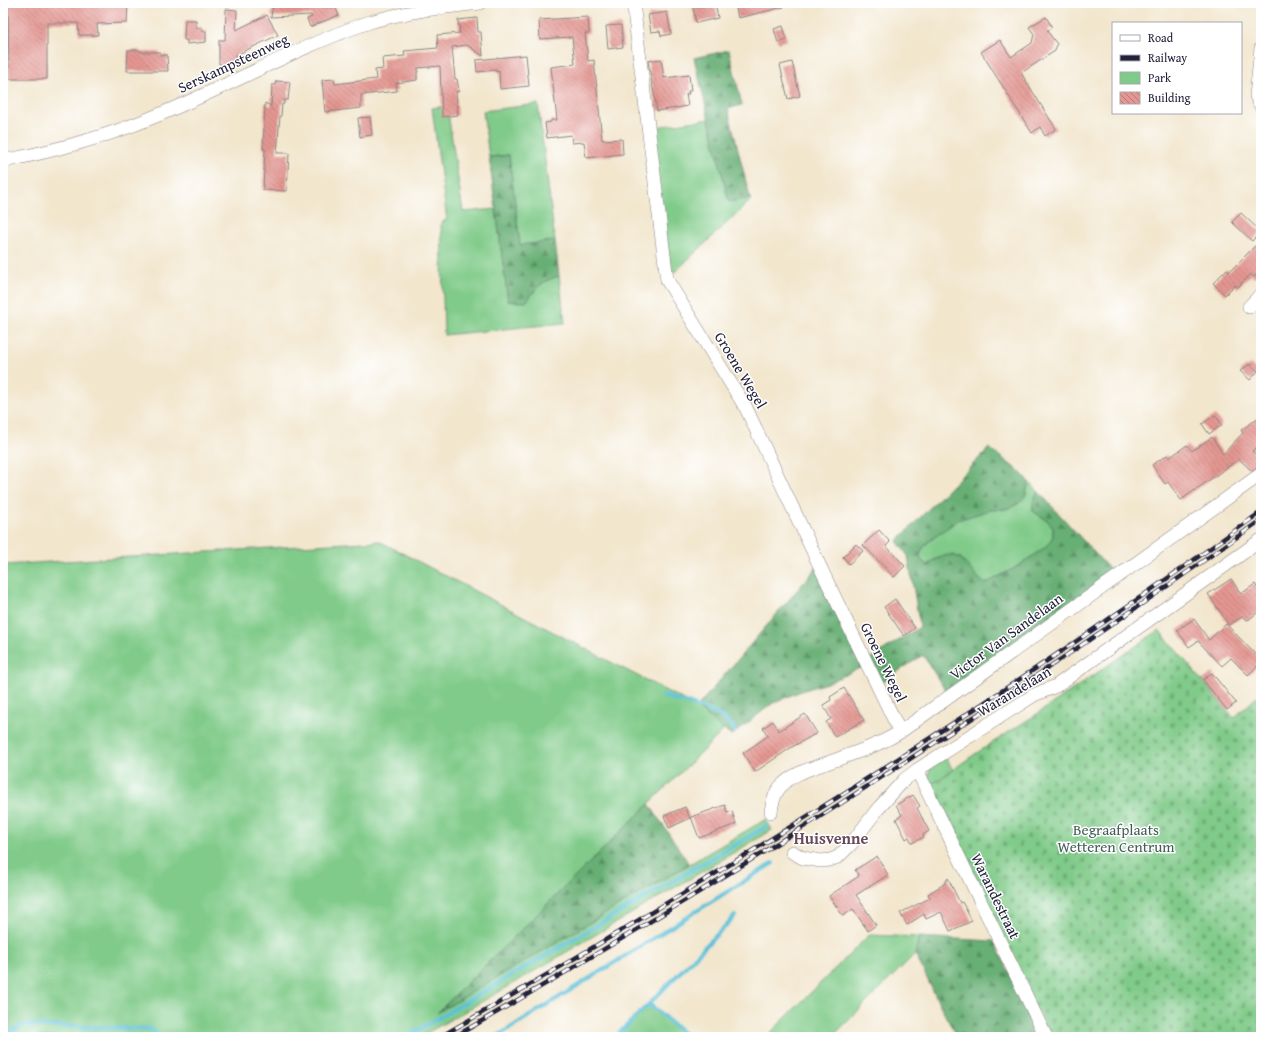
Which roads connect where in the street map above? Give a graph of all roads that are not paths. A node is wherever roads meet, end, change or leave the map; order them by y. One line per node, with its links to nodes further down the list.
1 (480, 3): 5 (street, Serskampsteenweg)
2 (633, 3): 10 (street, Groene Wegel)
3 (1261, 48): 4 (street)
4 (1261, 106)
5 (3, 161)
6 (1261, 294): 7 (street)
7 (1249, 307)
8 (1261, 474): 10 (street, Victor Van Sandelaan)
9 (1261, 540): 11 (street, Warandelaan)
10 (900, 732): 12 (street, Victor Van Sandelaan)
11 (917, 770): 13 (street, Warandelaan); 14 (street, Warandestraat)
12 (771, 812)
13 (792, 852)
14 (1046, 1037)

